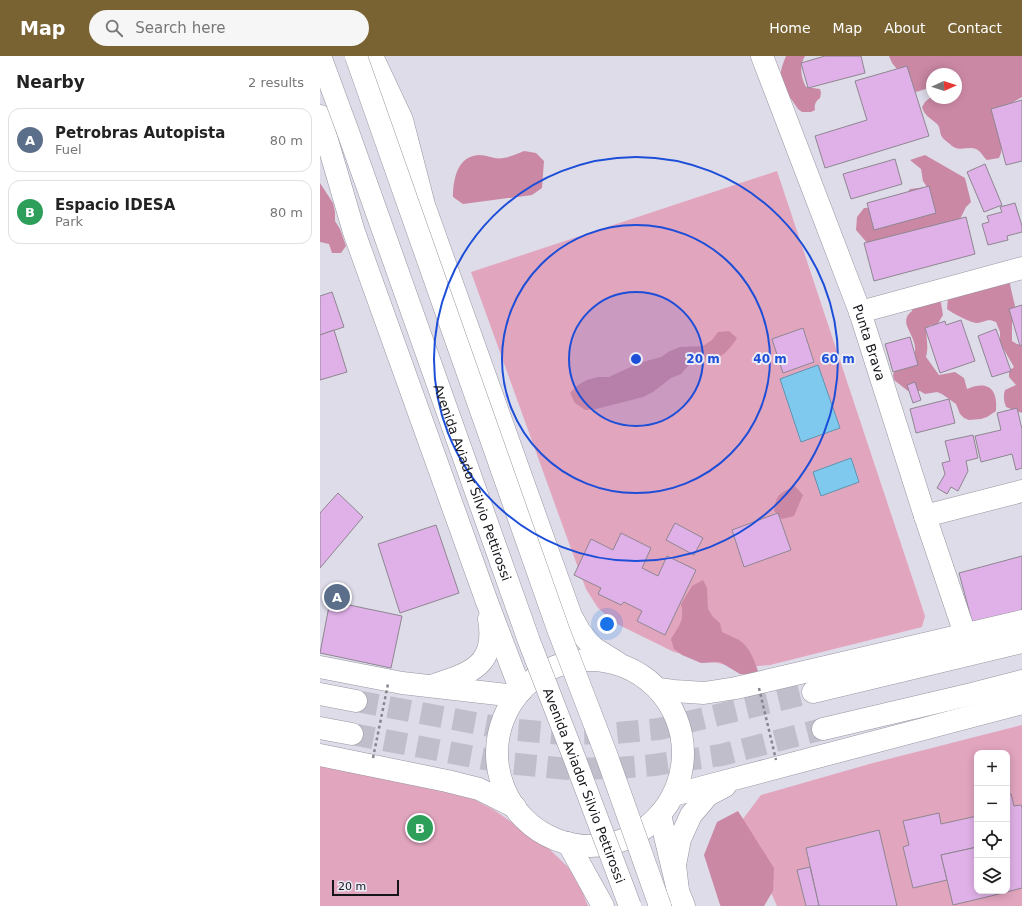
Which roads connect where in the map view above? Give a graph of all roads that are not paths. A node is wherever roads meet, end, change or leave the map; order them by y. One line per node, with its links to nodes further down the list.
1 (320, 56): 35 (main road, Avenida Aviador Silvio Pettirossi, bridge)
2 (356, 56): 36 (main road, bridge)
3 (372, 56): 14 (main road)
4 (762, 56): 7 (main road, Punta Brava)
5 (320, 116): 10 (main road)
6 (1022, 268): 7 (main road)
7 (860, 312): 9 (main road, Punta Brava)
8 (1022, 491): 9 (main road)
9 (925, 516): 12 (main road, Punta Brava)
10 (486, 602): 17 (main road); 21 (main road)
11 (1022, 621): 12 (main road)
12 (965, 634): 18 (main road)
13 (1022, 642): 19 (main road)
14 (618, 663): 18 (main road); 21 (main road)
15 (320, 667): 17 (main road)
16 (1022, 681): 25 (main road)
17 (429, 686): 21 (main road)
18 (658, 689): 29 (main road)
19 (813, 692)
20 (320, 694): 22 (main road)
21 (518, 694): 30 (main road)
22 (356, 701)
23 (1022, 703): 28 (main road)
24 (320, 728): 26 (main road)
25 (822, 729)
26 (352, 734)
27 (320, 756): 30 (main road)
28 (744, 776): 29 (main road); 33 (main road)
29 (673, 796): 31 (main road)
30 (515, 807): 32 (main road)
31 (660, 815): 32 (main road); 33 (main road)
32 (568, 843): 34 (main road)
33 (681, 899)
34 (603, 906)
35 (630, 906)
36 (660, 906)

